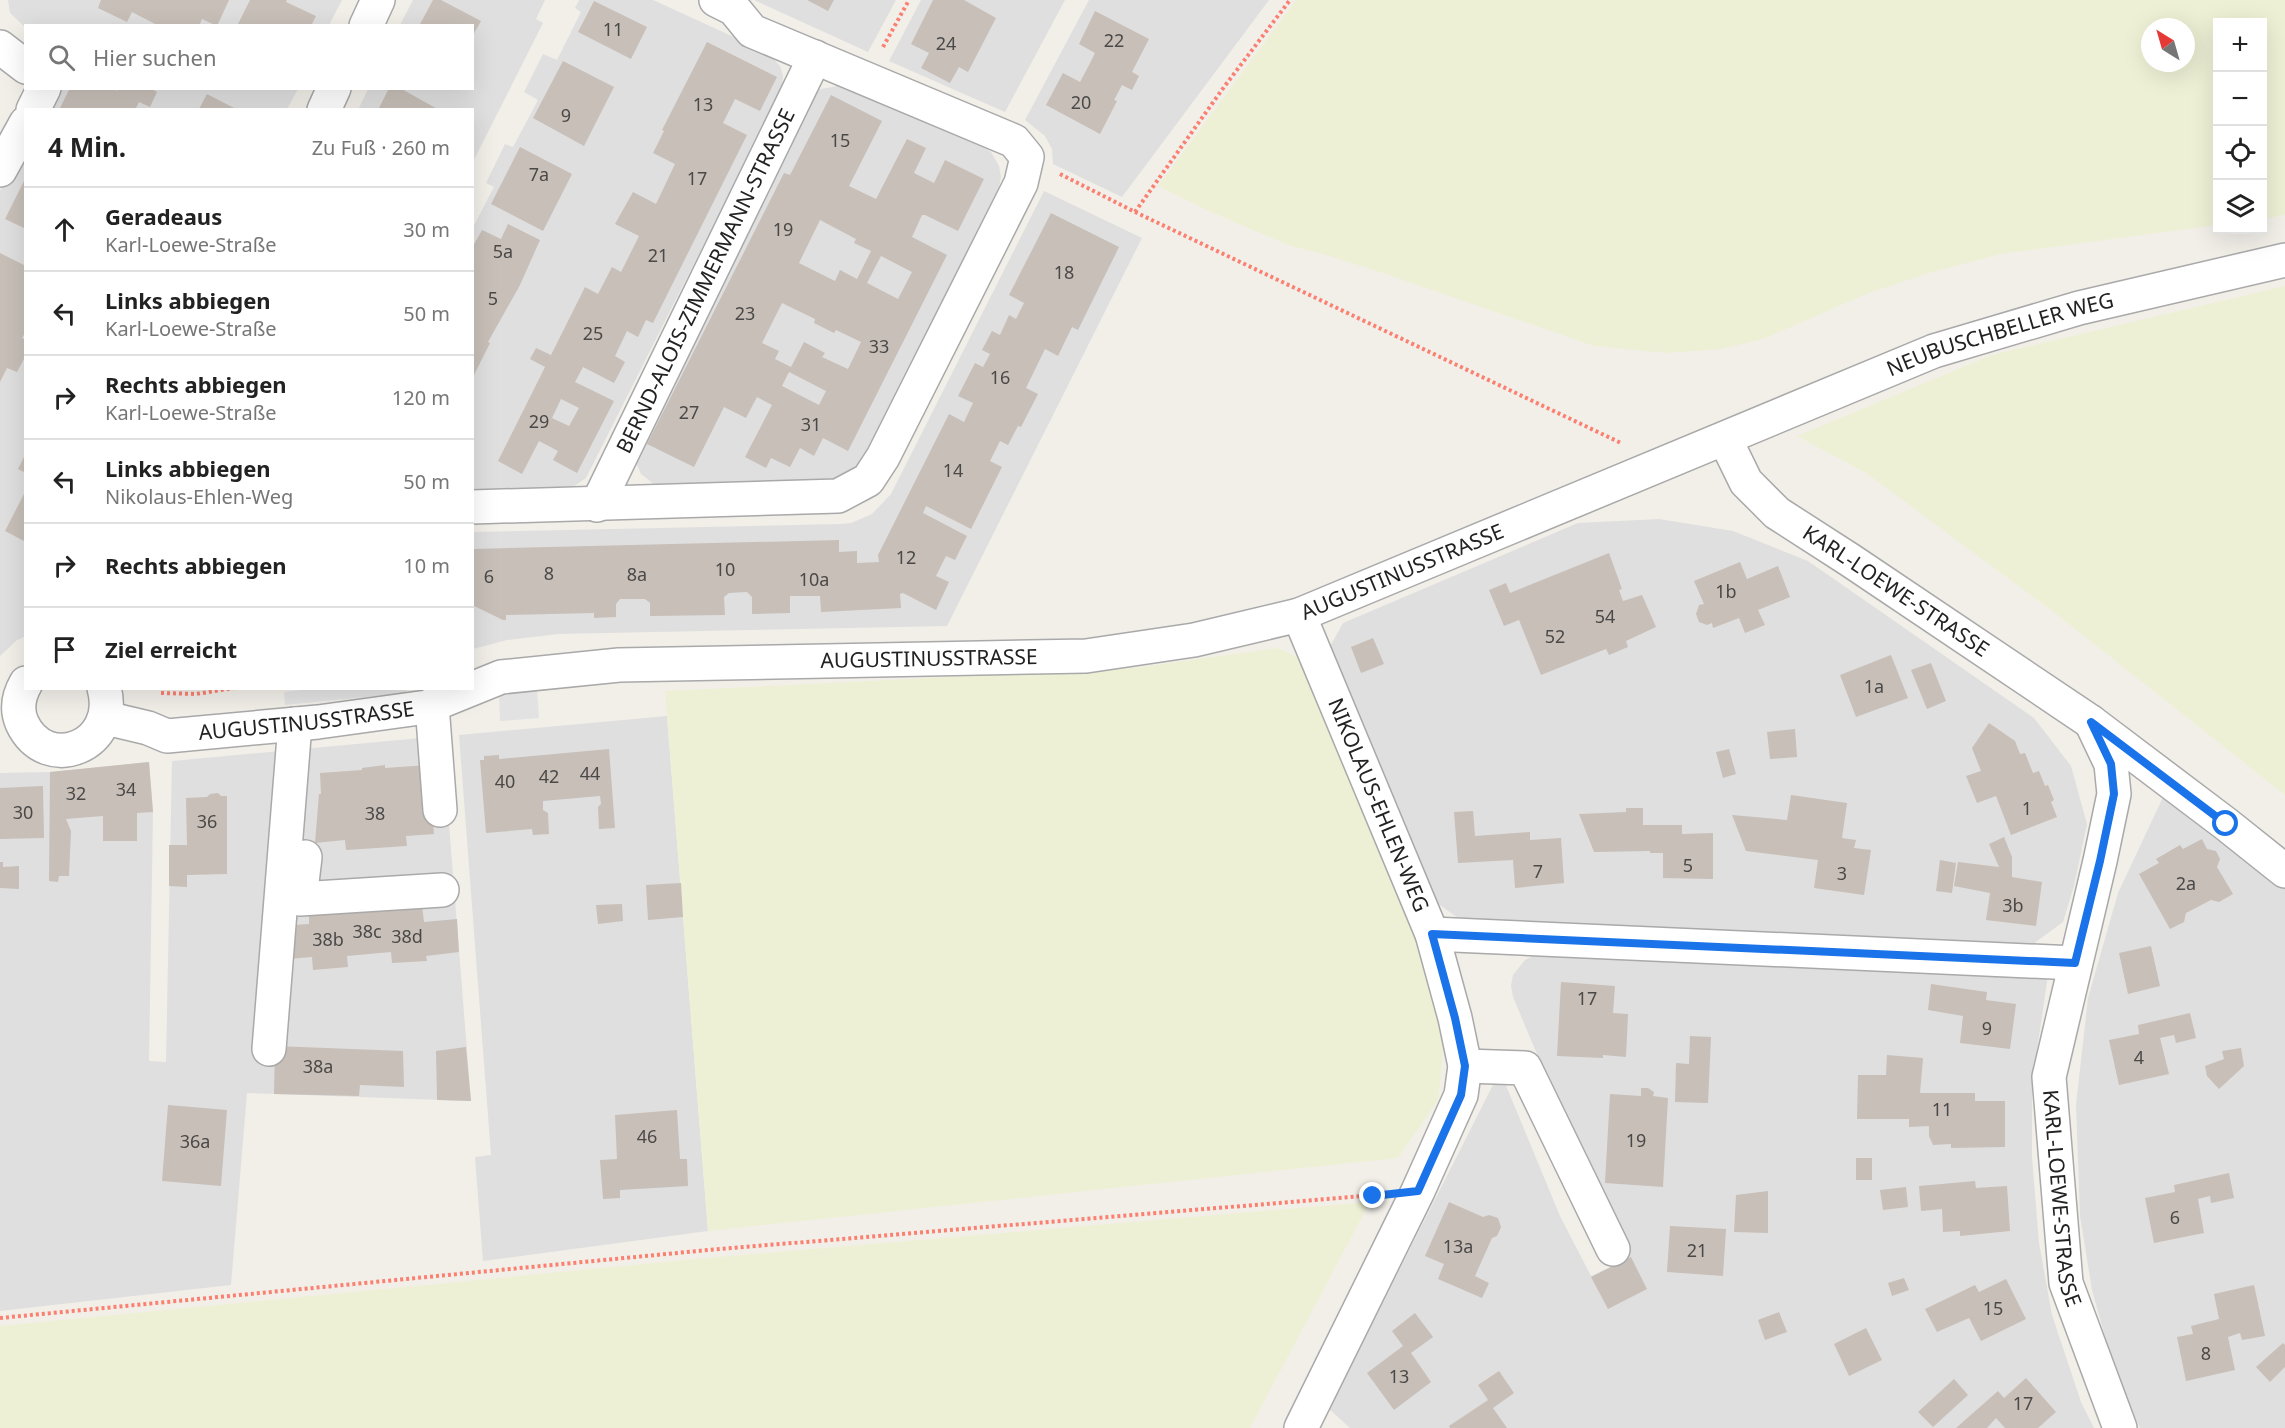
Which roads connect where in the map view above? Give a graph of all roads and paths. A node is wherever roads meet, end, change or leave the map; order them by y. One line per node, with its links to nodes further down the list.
1 (378, 0): 5 (street)
2 (716, 0): 7 (street)
3 (909, 0): 9 (path)
4 (1290, 0): 17 (path)
5 (367, 24)
6 (0, 47): 8 (street)
7 (815, 57): 9 (street); 21 (street, BERND-ALOIS-ZIMMERMANN-STRASSE)
8 (24, 65)
9 (866, 78): 15 (street)
10 (43, 90): 12 (street)
11 (333, 90): 13 (street)
12 (34, 108)
13 (325, 108)
14 (24, 127): 16 (street)
15 (1027, 158): 17 (path); 21 (street)
16 (0, 170)
17 (1135, 212): 20 (path)
18 (2285, 260): 19 (street, NEUBUSCHBELLER WEG)
19 (1725, 439): 23 (street, AUGUSTINUSSTRASSE); 32 (street, KARL-LOEWE-STRASSE)
20 (1622, 444)
21 (597, 505): 22 (street)
22 (474, 507)
23 (1299, 615): 25 (street, AUGUSTINUSSTRASSE); 37 (street, NIKOLAUS-EHLEN-WEG)
24 (24, 688): 31 (street)
25 (474, 688)
26 (221, 690): 28 (path)
27 (469, 690): 30 (street, AUGUSTINUSSTRASSE)
28 (159, 692)
29 (105, 703): 31 (street); 33 (street, AUGUSTINUSSTRASSE)
30 (432, 705): 33 (street, AUGUSTINUSSTRASSE); 34 (street)
31 (10, 722)
32 (2091, 722): 35 (street, KARL-LOEWE-STRASSE); 38 (street, KARL-LOEWE-STRASSE)
33 (307, 723): 36 (street); 39 (street)
34 (440, 810)
35 (2285, 871)
36 (442, 890)
37 (1432, 934): 38 (street); 40 (street, NIKOLAUS-EHLEN-WEG)
38 (2075, 963): 45 (street, KARL-LOEWE-STRASSE)
39 (269, 1049)
40 (1465, 1066): 41 (street, NIKOLAUS-EHLEN-WEG); 42 (street)
41 (1418, 1191): 43 (path); 44 (street, NIKOLAUS-EHLEN-WEG)
42 (1613, 1249)
43 (0, 1318)
44 (1302, 1428)
45 (2121, 1428)

